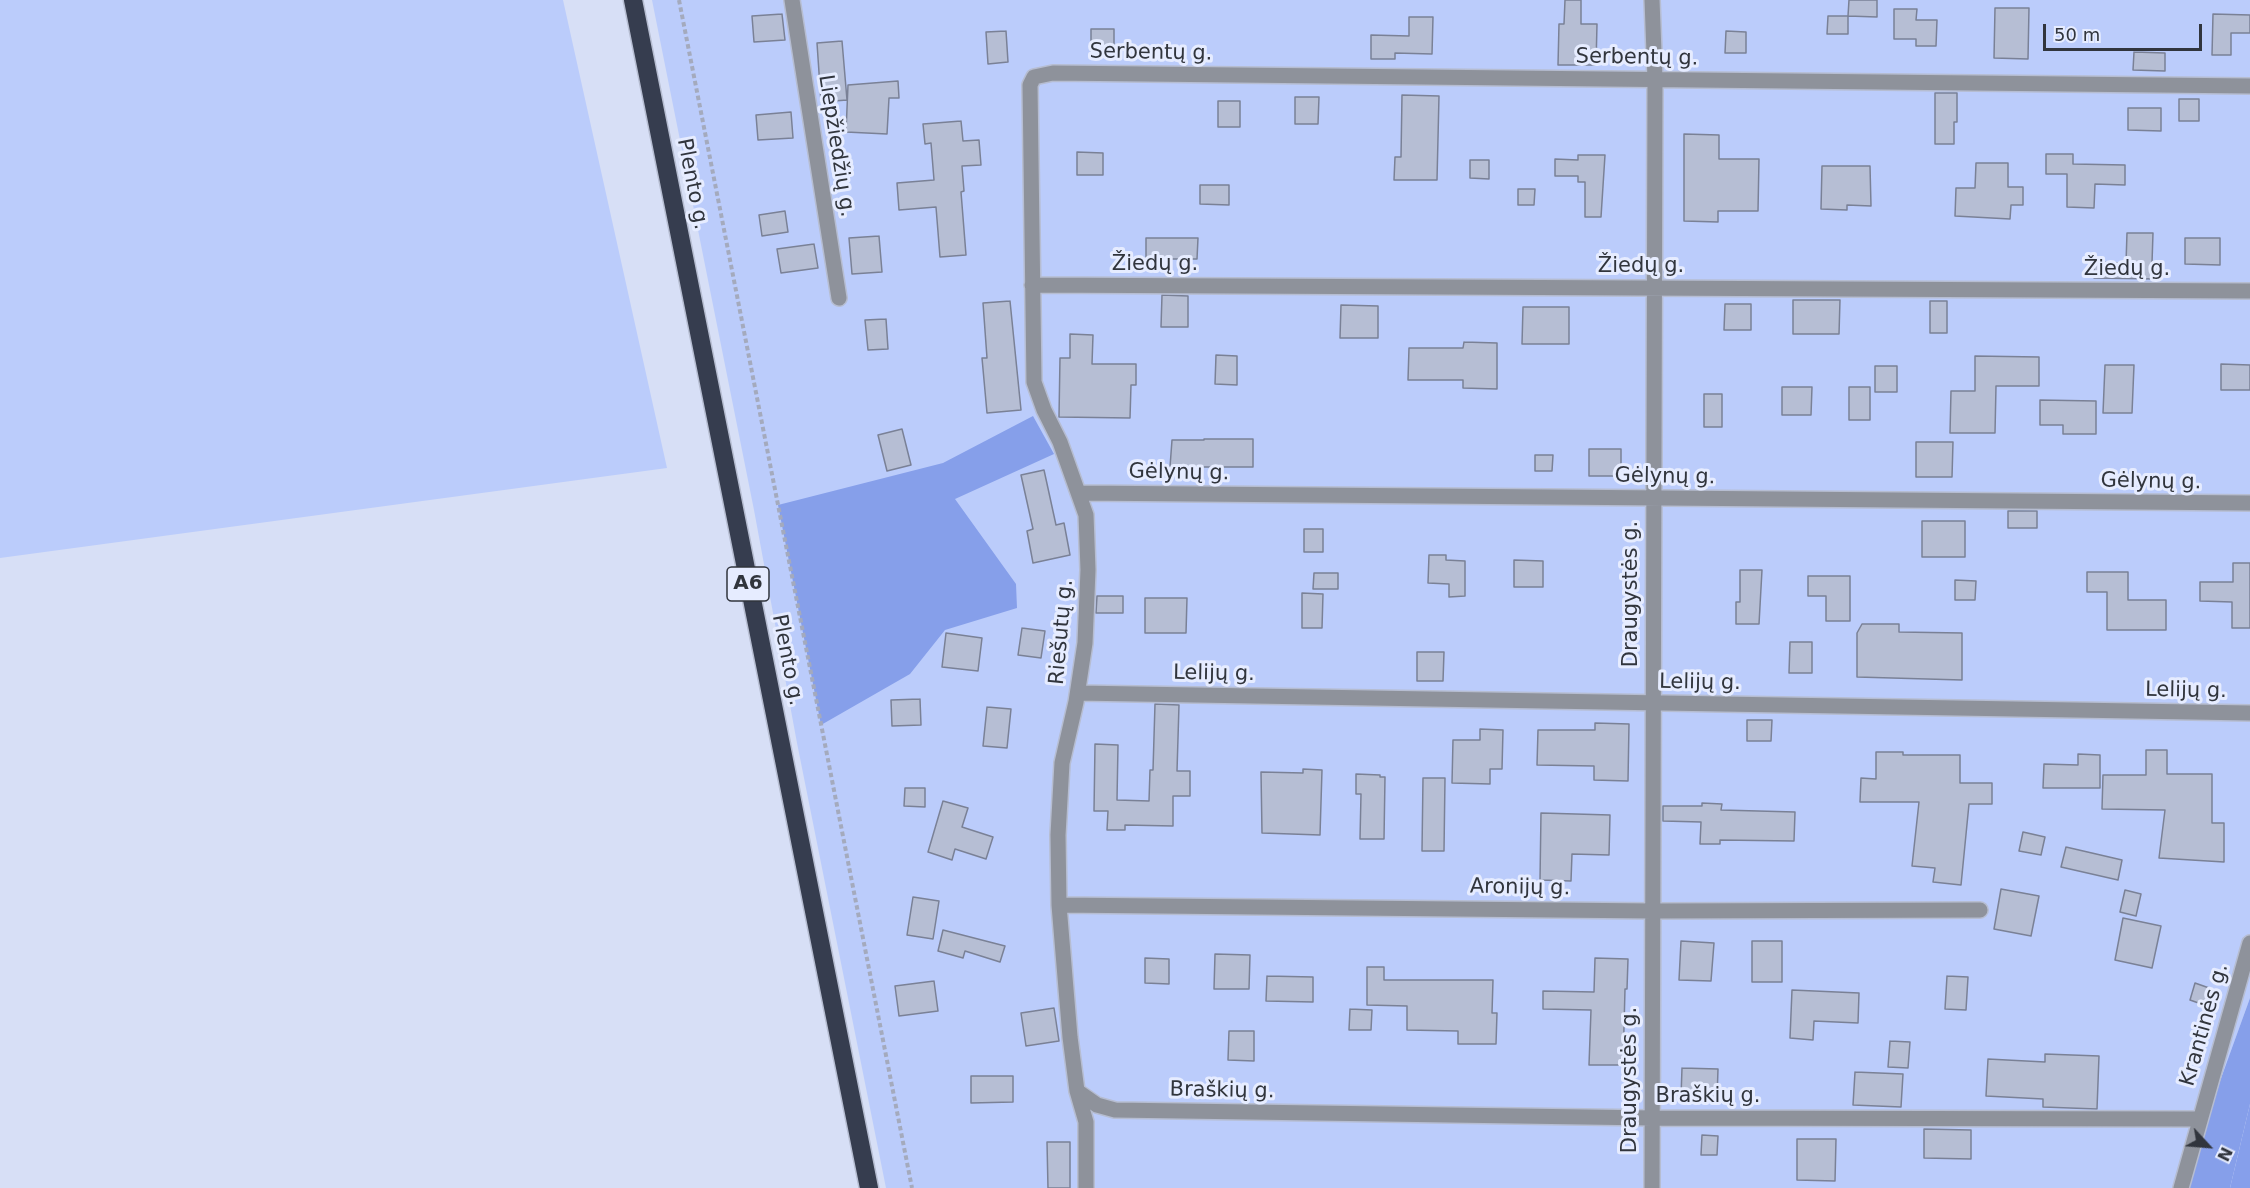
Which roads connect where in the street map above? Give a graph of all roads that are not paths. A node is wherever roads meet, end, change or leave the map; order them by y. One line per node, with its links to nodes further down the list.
1 (633, 0): 24 (highway, Plento g. / A6)
2 (792, 0): 10 (street, Liepžiedžių g.)
3 (1652, 0): 4 (street, Draugystės g.)
4 (1655, 79): 5 (street, Serbentų g.); 6 (street, Serbentų g.); 8 (street, Draugystės g.)
5 (1030, 85): 7 (street, Riešutų g.)
6 (2250, 86)
7 (1032, 285): 8 (street, Žiedų g.); 11 (street, Riešutų g.)
8 (1654, 288): 9 (street, Žiedų g.); 12 (street, Draugystės g.)
9 (2250, 291)
10 (839, 298)
11 (1079, 493): 12 (street, Gėlynų g.); 14 (street, Riešutų g.)
12 (1653, 498): 13 (street, Gėlynų g.); 15 (street, Draugystės g.)
13 (2250, 504)
14 (1077, 693): 15 (street, Lelijų g.); 17 (street, Riešutų g.)
15 (1653, 703): 16 (street, Lelijų g.); 19 (street, Draugystės g.)
16 (2250, 713)
17 (1059, 905): 19 (street, Aronijų g.); 21 (street, Riešutų g.)
18 (1980, 910): 19 (street, Aronijų g.)
19 (1653, 911): 22 (street, Draugystės g.)
20 (2250, 943): 23 (street, Krantinės g.)
21 (1077, 1091): 22 (street, Braškių g.); 25 (street, Riešutų g.)
22 (1652, 1118): 23 (street, Braškių g.); 26 (street, Draugystės g.)
23 (2200, 1119): 27 (street, Krantinės g.)
24 (869, 1188)
25 (1086, 1188)
26 (1652, 1188)
27 (2181, 1188)

